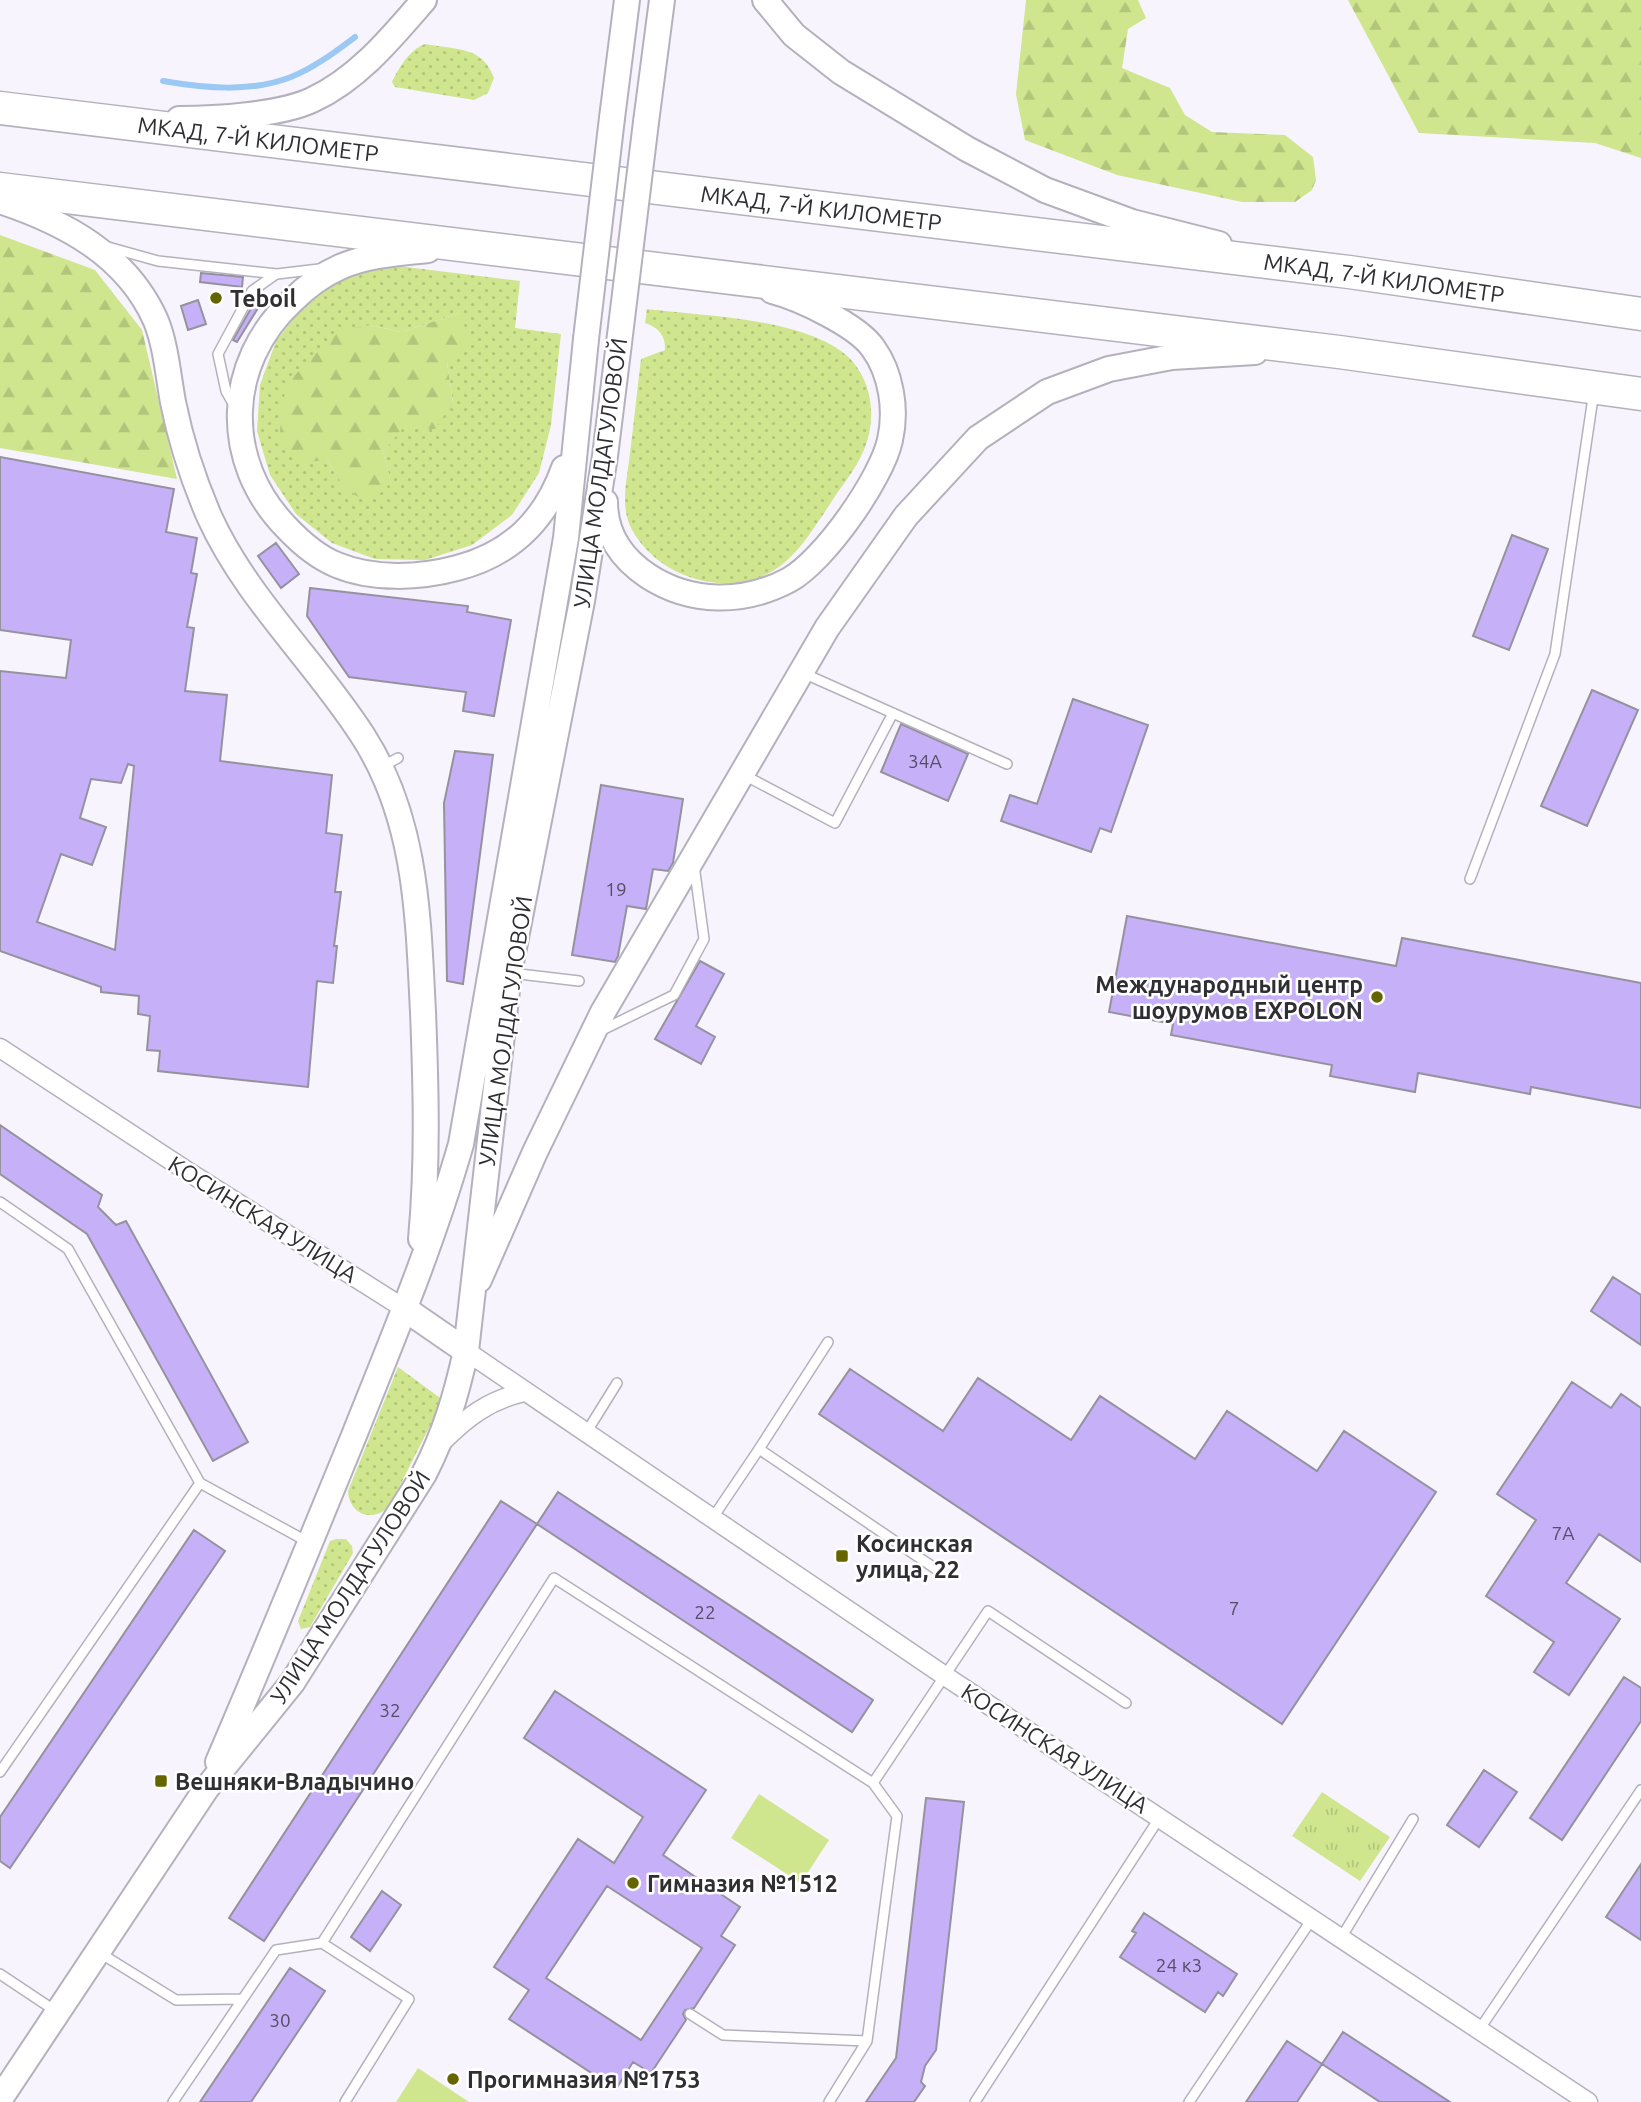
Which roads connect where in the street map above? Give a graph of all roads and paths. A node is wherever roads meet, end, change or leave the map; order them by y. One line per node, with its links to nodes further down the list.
1 (424, 0): 6 (main road)
2 (627, 0): 20 (main road, УЛИЦА МОЛДАГУЛОВОЙ, bridge)
3 (662, 0): 21 (main road, УЛИЦА МОЛДАГУЛОВОЙ, bridge)
4 (765, 0): 12 (main road)
5 (0, 108): 6 (highway, МКАД, 7-Й КИЛОМЕТР)
6 (94, 120): 12 (highway, МКАД, 7-Й КИЛОМЕТР)
7 (0, 189): 10 (highway)
8 (0, 201): 9 (main road)
9 (89, 242): 13 (lane); 33 (main road)
10 (474, 247): 11 (main road); 14 (highway)
11 (340, 267): 13 (lane); 19 (main road)
12 (1349, 272): 15 (highway, МКАД, 7-Й КИЛОМЕТР)
13 (277, 274): 19 (lane)
14 (717, 276): 16 (highway); 21 (main road)
15 (1641, 314)
16 (1339, 352): 17 (highway); 22 (main road)
17 (1594, 386): 18 (highway); 27 (lane)
18 (1641, 394)
19 (241, 418): 20 (main road)
20 (575, 438): 33 (main road, УЛИЦА МОЛДАГУЛОВОЙ)
21 (605, 456): 28 (main road, УЛИЦА МОЛДАГУЛОВОЙ)
22 (801, 673): 23 (lane); 25 (main road)
23 (893, 713): 24 (lane); 25 (lane)
24 (1007, 764)
25 (742, 775): 26 (main road)
26 (693, 858): 30 (main road); 30 (lane)
27 (1470, 878)
28 (509, 973): 29 (lane); 34 (main road, УЛИЦА МОЛДАГУЛОВОЙ)
29 (579, 982)
30 (592, 1035): 34 (main road)
31 (0, 1048): 35 (street, КОСИНСКАЯ УЛИЦА)
32 (0, 1202): 43 (lane)
33 (419, 1270): 35 (main road, УЛИЦА МОЛДАГУЛОВОЙ)
34 (470, 1300): 37 (main road, УЛИЦА МОЛДАГУЛОВОЙ)
35 (405, 1309): 37 (main road, КОСИНСКАЯ УЛИЦА); 45 (main road, УЛИЦА МОЛДАГУЛОВОЙ)
36 (828, 1342): 42 (lane)
37 (466, 1351): 39 (street, КОСИНСКАЯ УЛИЦА); 41 (main road, УЛИЦА МОЛДАГУЛОВОЙ)
38 (617, 1383): 40 (lane)
39 (524, 1392): 40 (street, КОСИНСКАЯ УЛИЦА); 41 (street)
40 (586, 1433): 44 (street, КОСИНСКАЯ УЛИЦА)
41 (439, 1445): 48 (main road, УЛИЦА МОЛДАГУЛОВОЙ)
42 (759, 1449): 44 (lane); 46 (lane)
43 (200, 1483): 45 (lane); 51 (lane)
44 (712, 1519): 49 (street, КОСИНСКАЯ УЛИЦА)
45 (310, 1543): 47 (main road, УЛИЦА МОЛДАГУЛОВОЙ)
46 (936, 1569)
47 (272, 1635): 48 (main road); 53 (main road, УЛИЦА МОЛДАГУЛОВОЙ)
48 (309, 1657): 53 (main road, УЛИЦА МОЛДАГУЛОВОЙ)
49 (946, 1676): 50 (lane); 52 (lane); 55 (street, КОСИНСКАЯ УЛИЦА)
50 (1126, 1703)
51 (0, 1772)
52 (873, 1783): 59 (lane); 66 (lane)
53 (206, 1789): 60 (main road, УЛИЦА МОЛДАГУЛОВОЙ)
54 (1641, 1790): 65 (lane)
55 (1160, 1817): 57 (street, КОСИНСКАЯ УЛИЦА); 71 (lane)
56 (1413, 1819): 58 (lane)
57 (1312, 1919): 58 (street, КОСИНСКАЯ УЛИЦА); 72 (lane)
58 (1341, 1938): 65 (street, КОСИНСКАЯ УЛИЦА)
59 (322, 1943): 62 (lane); 69 (lane)
60 (98, 1952): 62 (lane); 63 (main road, УЛИЦА МОЛДАГУЛОВОЙ)
61 (0, 1974): 63 (lane)
62 (242, 1999): 68 (lane)
63 (58, 2013): 67 (main road, УЛИЦА МОЛДАГУЛОВОЙ)
64 (690, 2014): 66 (lane)
65 (1479, 2030): 73 (street, КОСИНСКАЯ УЛИЦА)
66 (867, 2041): 70 (lane)
67 (0, 2099)
68 (173, 2102)
69 (345, 2102)
70 (828, 2102)
71 (975, 2102)
72 (1189, 2102)
73 (1587, 2102)

